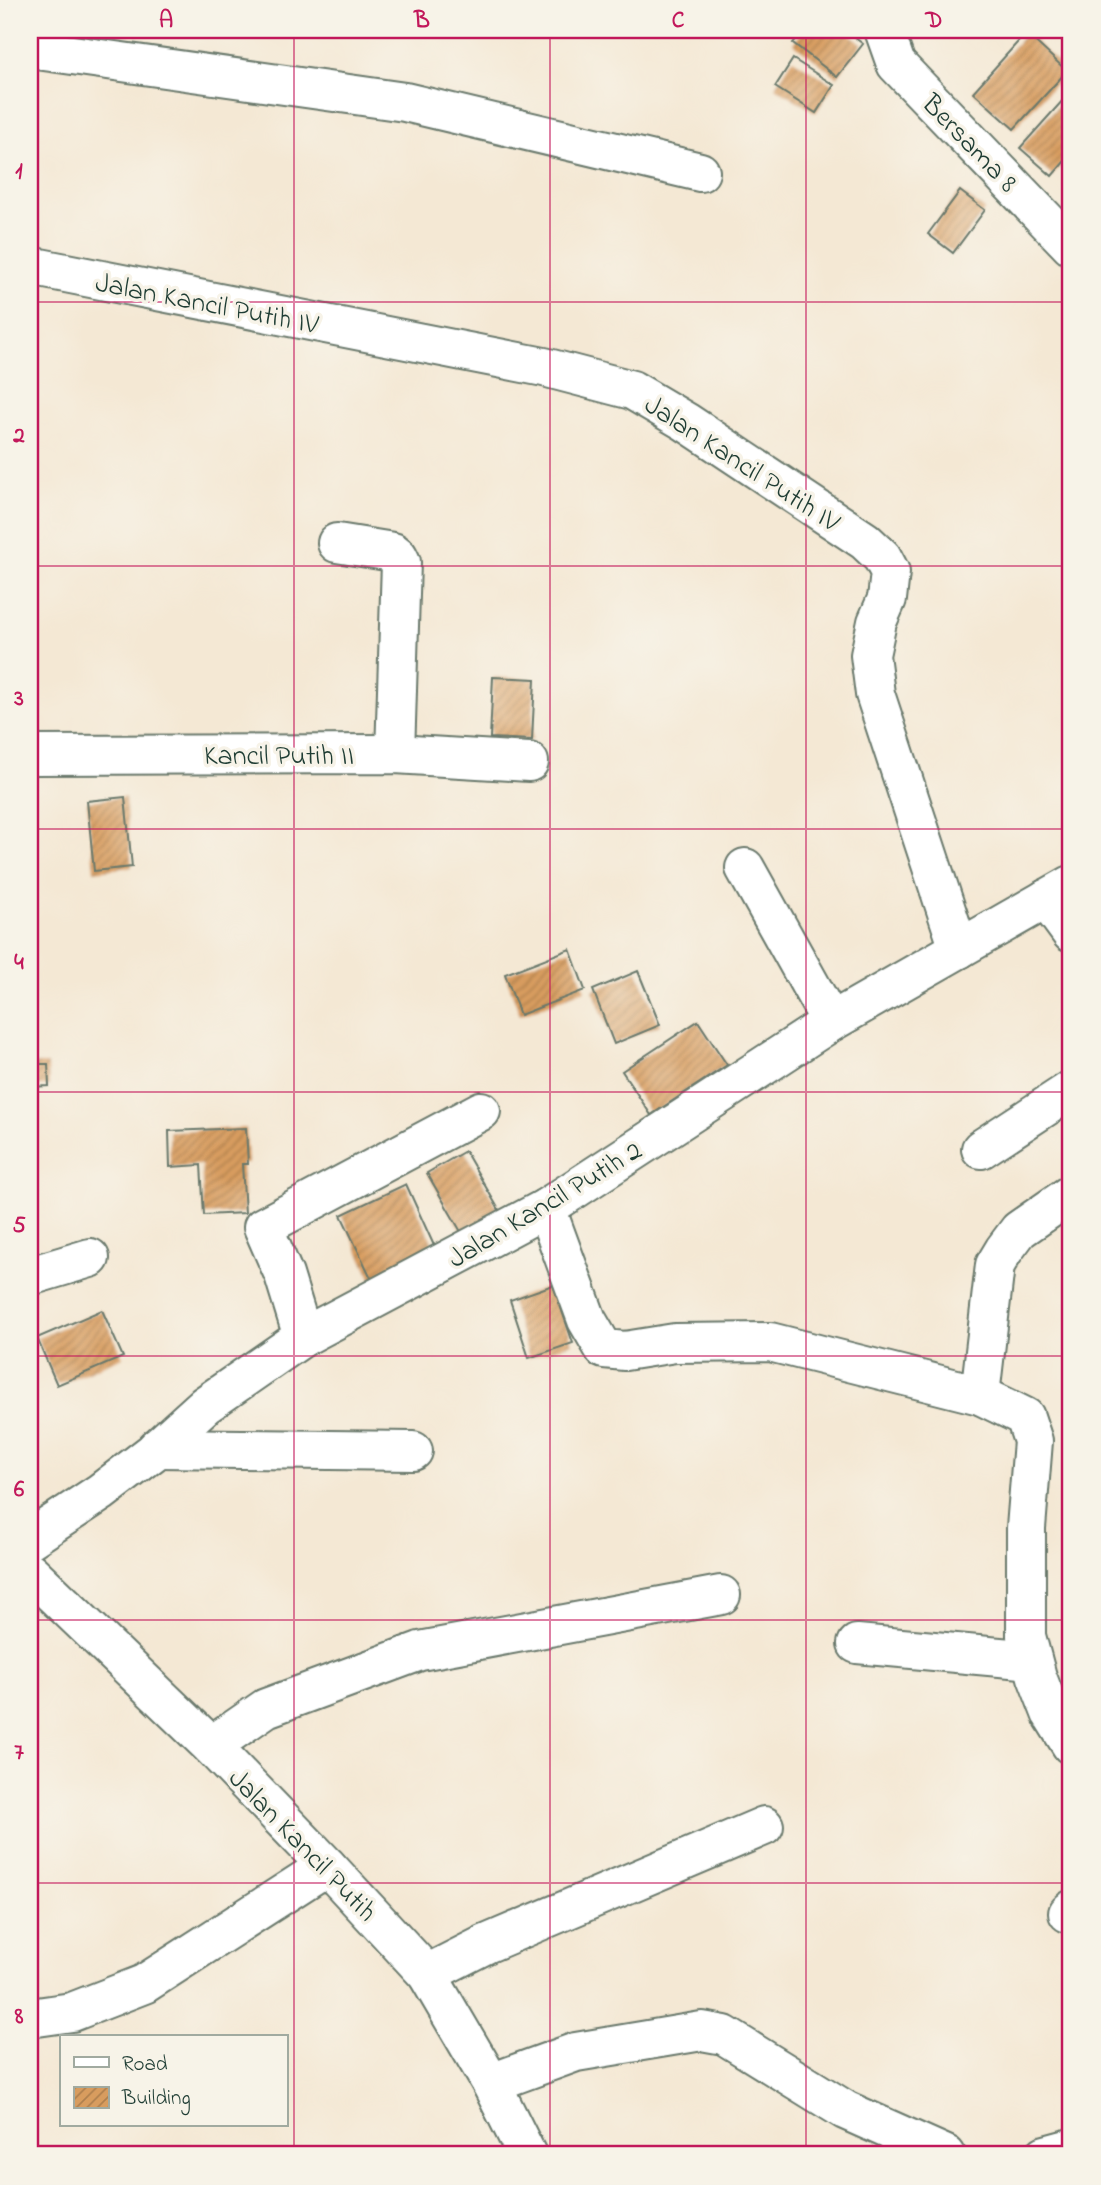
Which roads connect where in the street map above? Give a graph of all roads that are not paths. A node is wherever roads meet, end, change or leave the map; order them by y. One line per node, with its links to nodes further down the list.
1 (884, 30): 4 (street, Bersama 8)
2 (30, 49): 3 (street)
3 (701, 172)
4 (1071, 246)
5 (30, 266): 13 (street, Jalan Kancil Putih IV)
6 (337, 543): 7 (street)
7 (395, 754): 8 (street, Kancil Putih II); 9 (street, Kancil Putih II)
8 (30, 755)
9 (529, 762)
10 (745, 867): 14 (street)
11 (1058, 892): 12 (street); 13 (street, Jalan Kancil Putih 2)
12 (1071, 933)
13 (959, 949): 14 (street, Jalan Kancil Putih 2)
14 (831, 1021): 19 (street, Jalan Kancil Putih 2)
15 (1071, 1090): 17 (street)
16 (481, 1111): 22 (street)
17 (981, 1149)
18 (1071, 1194): 23 (street)
19 (546, 1208): 22 (street, Jalan Kancil Putih 2); 23 (street)
20 (90, 1258): 21 (street)
21 (30, 1276)
22 (303, 1337): 24 (street, Jalan Kancil Putih 2)
23 (980, 1395): 30 (street)
24 (157, 1448): 25 (street); 26 (street, Jalan Kancil Putih 2)
25 (414, 1451)
26 (30, 1539)
27 (30, 1572): 32 (street, Jalan Kancil Putih)
28 (721, 1595): 32 (street)
29 (857, 1644): 30 (street)
30 (1032, 1660): 31 (street)
31 (1071, 1745)
32 (211, 1746): 34 (street, Jalan Kancil Putih)
33 (764, 1826): 35 (street)
34 (327, 1866): 35 (street, Jalan Kancil Putih); 36 (street)
35 (427, 1974): 37 (street, Jalan Kancil Putih)
36 (30, 2018)
37 (491, 2083): 39 (street, Jalan Kancil Putih); 40 (street)
38 (1071, 2148): 41 (street)
39 (527, 2155)
40 (946, 2155)
41 (1045, 2155)

